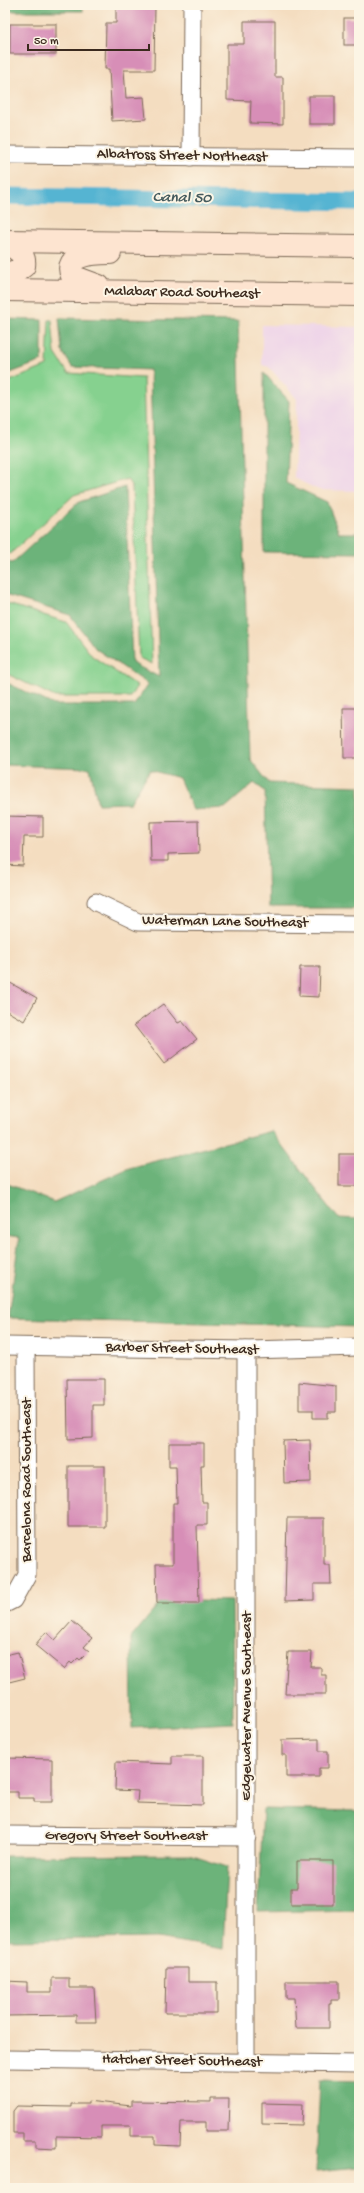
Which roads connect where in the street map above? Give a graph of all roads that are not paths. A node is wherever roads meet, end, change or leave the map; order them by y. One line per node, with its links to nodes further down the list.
1 (192, 5): 3 (street)
2 (5, 155): 3 (street, Albatross Street Northeast)
3 (191, 157): 4 (street, Albatross Street Northeast)
4 (359, 158)
5 (5, 242): 6 (main road); 8 (main road)
6 (253, 244): 7 (main road); 11 (main road)
7 (359, 246)
8 (5, 274)
9 (359, 281): 12 (main road)
10 (5, 290): 11 (main road, Malabar Road Southeast)
11 (115, 291): 12 (main road, Malabar Road Southeast)
12 (251, 294): 13 (main road, Malabar Road Southeast)
13 (359, 295)
14 (96, 902): 15 (street, Waterman Lane Southeast)
15 (359, 924)
16 (5, 1346): 17 (street, Barber Street Southeast)
17 (26, 1347): 19 (street, Barber Street Southeast); 20 (street, Barcelona Road Southeast)
18 (359, 1347): 19 (street, Barber Street Southeast)
19 (246, 1350): 22 (street, Edgewater Avenue Southeast)
20 (5, 1604)
21 (5, 1835): 22 (street, Gregory Street Southeast)
22 (247, 1837): 24 (street, Edgewater Avenue Southeast)
23 (5, 2059): 24 (street, Hatcher Street Southeast)
24 (246, 2062): 25 (street, Hatcher Street Southeast)
25 (359, 2064)

